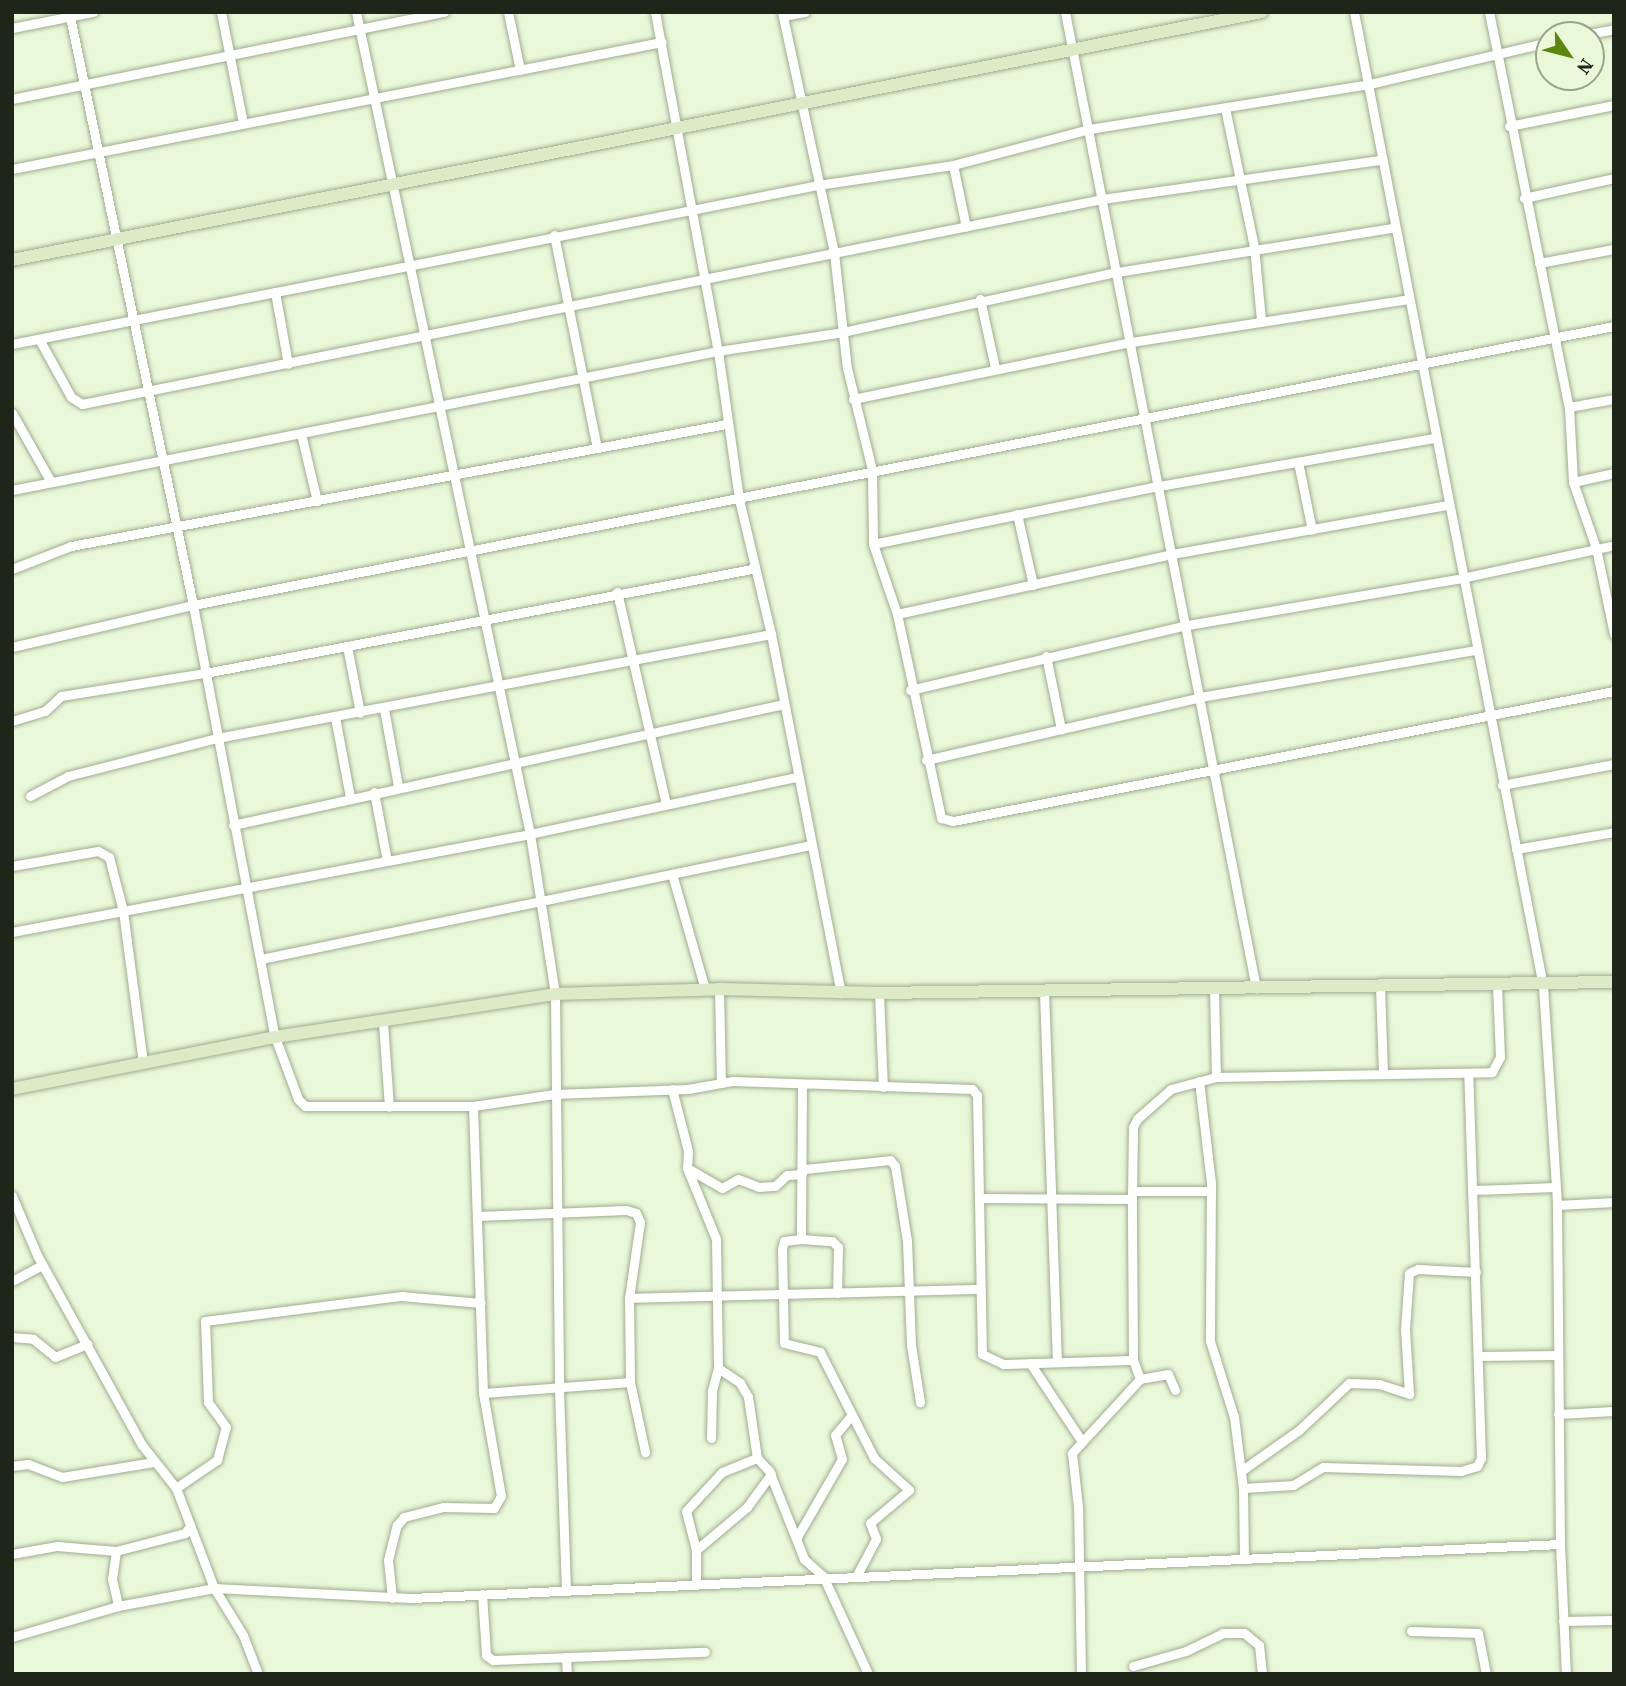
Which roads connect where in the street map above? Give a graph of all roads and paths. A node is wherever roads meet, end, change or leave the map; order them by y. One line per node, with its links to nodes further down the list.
1 (93, 12): 13 (street)
2 (221, 12): 20 (street)
3 (356, 12): 15 (street)
4 (444, 12): 15 (street)
5 (508, 12): 21 (street)
6 (655, 12): 16 (street)
7 (805, 12): 12 (street)
8 (1065, 12): 18 (street)
9 (1262, 12): 18 (street)
10 (1354, 12): 23 (street)
11 (1489, 12): 19 (street)
12 (783, 14): 26 (street)
13 (69, 15): 14 (street); 22 (street)
14 (12, 28)
15 (360, 30): 20 (street); 24 (street)
16 (662, 42): 21 (street); 31 (street)
17 (1535, 45): 19 (street)
18 (1073, 48): 26 (street); 32 (street)
19 (1496, 54): 23 (street); 30 (street)
20 (229, 57): 22 (street); 29 (street)
21 (520, 69): 24 (street)
22 (87, 84): 25 (street); 33 (street)
23 (1365, 85): 28 (street); 34 (street)
24 (374, 98): 29 (street); 40 (street)
25 (12, 99)
26 (800, 101): 31 (street); 39 (street)
27 (1614, 105): 30 (street)
28 (1226, 108): 32 (street); 37 (street)
29 (243, 123): 33 (street)
30 (1509, 126): 41 (street)
31 (674, 127): 40 (street); 43 (street)
32 (1088, 129): 35 (street); 42 (street)
33 (98, 151): 36 (street); 47 (street)
34 (1381, 160): 37 (street); 45 (street)
35 (953, 165): 39 (street); 44 (street)
36 (12, 169)
37 (1240, 177): 42 (street); 48 (street)
38 (1614, 178): 41 (street)
39 (818, 185): 43 (street); 50 (street)
40 (395, 186): 47 (street); 53 (street)
41 (1524, 198): 52 (street)
42 (1102, 199): 44 (street); 54 (street)
43 (690, 210): 46 (street); 55 (street)
44 (966, 227): 50 (street)
45 (1393, 228): 48 (street); 58 (street)
46 (554, 235): 53 (street); 59 (street)
47 (116, 240): 51 (street); 61 (street)
48 (1254, 247): 54 (street); 60 (street)
49 (1614, 248): 52 (street)
50 (834, 253): 55 (street); 63 (street)
51 (12, 260)
52 (1539, 263): 65 (street)
53 (411, 264): 56 (street); 64 (street)
54 (1117, 272): 57 (street); 67 (street)
55 (706, 277): 59 (street); 69 (street)
56 (275, 292): 61 (street); 71 (street)
57 (980, 299): 63 (street); 72 (street)
58 (1409, 299): 60 (street); 70 (street)
59 (568, 304): 64 (street); 73 (street)
60 (1261, 320): 67 (street)
61 (135, 322): 66 (street); 74 (street)
62 (1614, 326): 65 (street)
63 (843, 332): 69 (street); 75 (street)
64 (424, 337): 71 (street); 78 (street)
65 (1555, 337): 70 (street); 77 (street)
66 (39, 339): 68 (street); 74 (street)
67 (1131, 342): 72 (street); 79 (street)
68 (12, 344)
69 (718, 351): 73 (street); 81 (street)
70 (1425, 363): 79 (street); 83 (street)
71 (288, 364): 74 (street)
72 (995, 368): 75 (street)
73 (582, 379): 78 (street); 84 (street)
74 (148, 391): 85 (street)
75 (853, 399): 87 (street)
76 (1614, 399): 77 (street)
77 (1569, 407): 91 (street)
78 (439, 409): 82 (street); 89 (street)
79 (1147, 416): 87 (street); 92 (street)
80 (13, 417): 90 (street)
81 (726, 424): 84 (street); 94 (street)
82 (301, 434): 85 (street); 95 (street)
83 (1434, 438): 86 (street); 96 (street)
84 (597, 449): 89 (street)
85 (160, 460): 90 (street); 98 (street)
86 (1298, 462): 92 (street); 99 (street)
87 (872, 470): 94 (street); 100 (street)
88 (1614, 473): 91 (street)
89 (453, 475): 95 (street); 103 (street)
90 (51, 482): 93 (street)
91 (1573, 482): 102 (street)
92 (1159, 486): 97 (street); 104 (street)
93 (12, 490)
94 (739, 499): 103 (street); 106 (street)
95 (317, 501): 98 (street)
96 (1448, 505): 99 (street); 107 (street)
97 (1017, 514): 100 (street); 108 (street)
98 (177, 529): 105 (street); 110 (street)
99 (1312, 530): 104 (street)
100 (873, 544): 111 (street)
101 (1614, 545): 102 (street)
102 (1596, 548): 107 (street); 112 (street)
103 (468, 552): 110 (street); 113 (street)
104 (1172, 554): 108 (street); 114 (street)
105 (12, 569)
106 (752, 569): 109 (street); 115 (street)
107 (1462, 578): 114 (street); 119 (street)
108 (1033, 585): 111 (street)
109 (617, 592): 113 (street); 121 (street)
110 (193, 604): 118 (street); 122 (street)
111 (897, 614): 124 (street)
112 (1612, 615): 116 (street)
113 (482, 619): 117 (street); 123 (street)
114 (1188, 625): 120 (street); 126 (street)
115 (771, 634): 121 (street); 127 (street)
116 (1614, 634)
117 (347, 646): 122 (street); 129 (street)
118 (12, 648)
119 (1476, 650): 126 (street); 131 (street)
120 (1046, 656): 124 (street); 133 (street)
121 (632, 661): 123 (street); 134 (street)
122 (205, 673): 132 (street); 135 (street)
123 (496, 689): 128 (street); 136 (street)
124 (910, 690): 137 (street)
125 (1614, 691): 131 (street)
126 (1200, 697): 133 (street); 139 (street)
127 (783, 704): 134 (street); 140 (street)
128 (384, 709): 129 (street); 142 (street)
129 (360, 713): 130 (street)
130 (335, 718): 135 (street); 145 (street)
131 (1490, 719): 139 (street); 141 (street)
132 (12, 721)
133 (1061, 729): 137 (street)
134 (652, 731): 136 (street); 146 (street)
135 (217, 738): 144 (street); 147 (street)
136 (512, 760): 142 (street); 149 (street)
137 (926, 760): 139 (street)
138 (1614, 764): 141 (street)
139 (1213, 769): 164 (street)
140 (797, 777): 146 (street); 150 (street)
141 (1502, 785): 151 (street)
142 (398, 786): 143 (street)
143 (374, 792): 145 (street); 152 (street)
144 (30, 796)
145 (350, 797): 147 (street)
146 (666, 804): 149 (street)
147 (233, 825): 155 (street)
148 (1614, 832): 151 (street)
149 (530, 834): 152 (street); 156 (street)
150 (811, 845): 154 (street); 169 (street)
151 (1517, 849): 162 (street)
152 (387, 861): 155 (street)
153 (12, 866): 157 (street)
154 (672, 874): 156 (street); 165 (street)
155 (245, 888): 157 (street); 159 (street)
156 (541, 900): 159 (street); 171 (street)
157 (123, 911): 158 (street); 174 (street)
158 (12, 932)
159 (261, 959): 173 (street)
160 (1614, 982): 162 (street)
161 (1497, 986): 162 (street); 163 (street); 176 (street)
162 (1543, 986): 189 (street)
163 (1380, 987): 164 (street); 175 (street)
164 (1256, 988): 167 (street)
165 (705, 989): 166 (street); 171 (street)
166 (719, 989): 169 (street); 179 (street)
167 (1214, 989): 168 (street); 177 (street)
168 (1044, 991): 170 (street); 194 (street)
169 (841, 993): 170 (street)
170 (879, 993): 181 (street)
171 (555, 995): 172 (street); 184 (street)
172 (383, 1023): 173 (street); 186 (street)
173 (275, 1037): 174 (street); 186 (street)
174 (143, 1062): 182 (street)
175 (1382, 1072): 176 (street); 177 (street)
176 (1468, 1073): 190 (street)
177 (1216, 1077): 178 (street)
178 (1199, 1081): 191 (street); 192 (street)
179 (721, 1083): 180 (street); 183 (street)
180 (802, 1087): 181 (street); 188 (street)
181 (883, 1087): 195 (street)
182 (12, 1089)
183 (672, 1089): 184 (street); 187 (street)
184 (554, 1094): 185 (street); 198 (street)
185 (472, 1106): 186 (street); 199 (street)
186 (389, 1107)
187 (687, 1168): 188 (street); 208 (street)
188 (804, 1171): 200 (street); 205 (street)
189 (1555, 1187): 190 (street); 197 (street)
190 (1475, 1190): 202 (street)
191 (1211, 1191): 192 (street); 234 (street)
192 (1132, 1195): 194 (street); 215 (street)
193 (12, 1196): 201 (street)
194 (1051, 1197): 195 (street); 216 (street)
195 (979, 1198): 204 (street)
196 (1614, 1202): 197 (street)
197 (1557, 1205): 213 (street)
198 (558, 1212): 199 (street); 209 (street); 221 (street)
199 (478, 1216): 210 (street)
200 (801, 1239): 206 (street); 207 (street)
201 (43, 1265): 203 (street); 212 (street)
202 (1476, 1272): 214 (street); 234 (street)
203 (12, 1281)
204 (980, 1289): 205 (street); 217 (street)
205 (910, 1291): 206 (street); 224 (street)
206 (837, 1293): 207 (street)
207 (783, 1294): 208 (street); 227 (street)
208 (713, 1295): 209 (street); 218 (street)
209 (629, 1298): 220 (street)
210 (481, 1303): 223 (street); 236 (street)
211 (12, 1338): 212 (street)
212 (88, 1345): 232 (street)
213 (1557, 1355): 214 (street); 226 (street)
214 (1480, 1356): 237 (street)
215 (1133, 1360): 216 (street); 219 (street)
216 (1056, 1362): 217 (street)
217 (1030, 1363): 229 (street)
218 (718, 1368): 228 (street); 231 (street)
219 (1140, 1378): 222 (street); 229 (street)
220 (629, 1382): 221 (street); 230 (street)
221 (559, 1390): 223 (street); 250 (street)
222 (1175, 1390)
223 (484, 1393): 252 (street)
224 (920, 1402)
225 (1614, 1411): 226 (street)
226 (1558, 1414): 240 (street)
227 (850, 1417): 239 (street); 246 (street)
228 (711, 1438)
229 (1082, 1440): 245 (street)
230 (645, 1452)
231 (757, 1458): 235 (street); 241 (street)
232 (154, 1462): 233 (street); 236 (street)
233 (12, 1465)
234 (1241, 1471): 237 (street)
235 (771, 1474): 239 (street); 241 (street)
236 (176, 1488): 238 (street)
237 (1243, 1488): 244 (street)
238 (190, 1526): 242 (street); 249 (street)
239 (797, 1537): 247 (street)
240 (1560, 1544): 244 (street); 255 (street)
241 (696, 1550): 248 (street)
242 (116, 1551): 243 (street); 253 (street)
243 (12, 1554)
244 (1244, 1556): 245 (street)
245 (1078, 1565): 246 (street); 264 (street)
246 (856, 1574): 247 (street)
247 (823, 1576): 248 (street); 263 (street)
248 (696, 1582): 250 (street)
249 (214, 1588): 252 (street); 253 (street); 261 (street)
250 (566, 1589): 251 (street)
251 (482, 1594): 252 (street); 259 (street)
252 (392, 1598)
253 (118, 1606): 257 (street)
254 (1614, 1620): 255 (street)
255 (1563, 1621): 267 (street)
256 (1410, 1631): 266 (street)
257 (12, 1637)
258 (705, 1652): 259 (street)
259 (566, 1657): 262 (street)
260 (1133, 1666): 265 (street)
261 (258, 1674)
262 (567, 1674)
263 (868, 1674)
264 (1081, 1674)
265 (1262, 1674)
266 (1486, 1674)
267 (1566, 1674)

